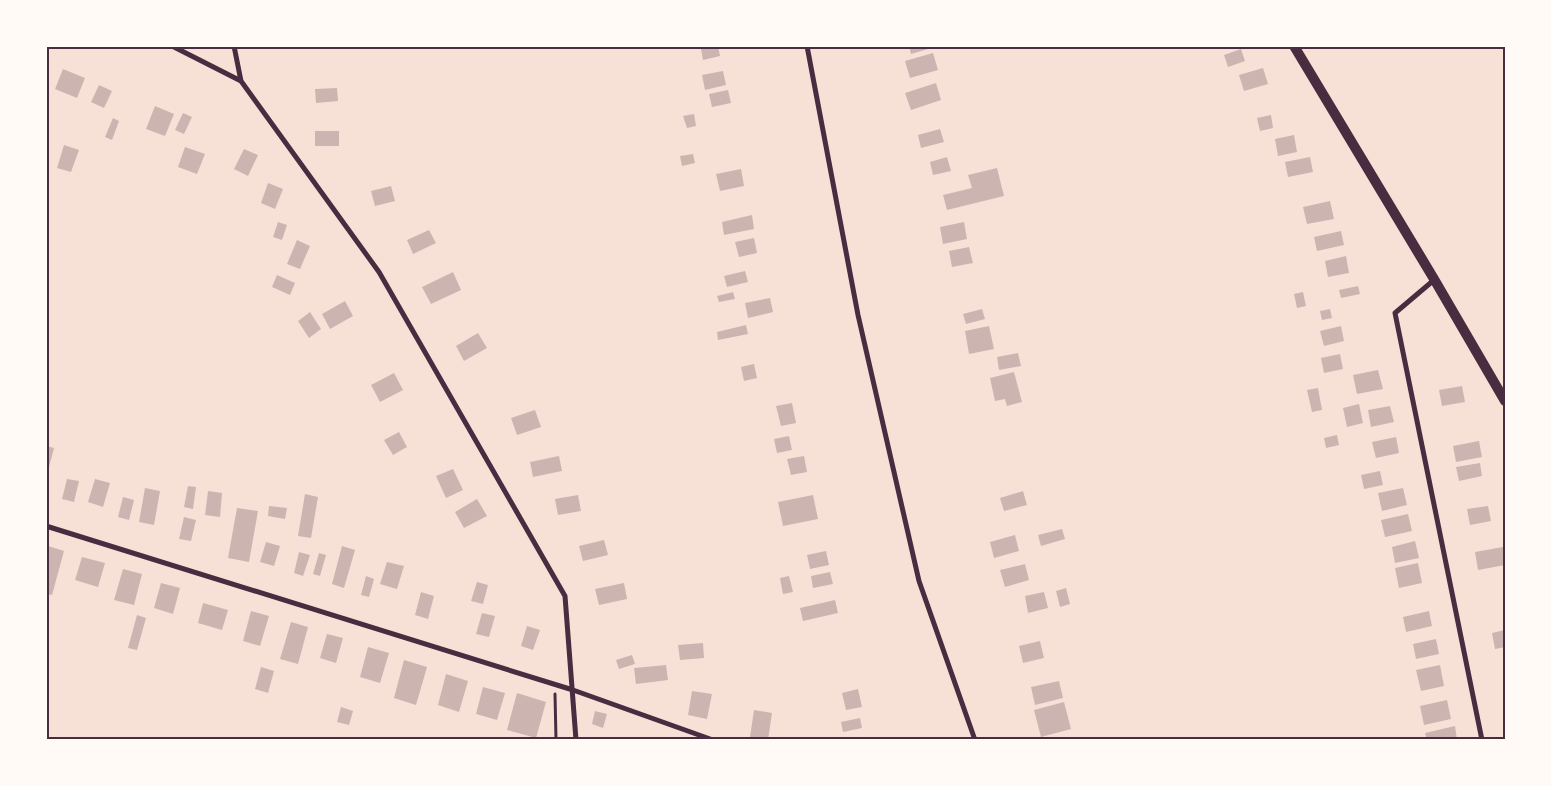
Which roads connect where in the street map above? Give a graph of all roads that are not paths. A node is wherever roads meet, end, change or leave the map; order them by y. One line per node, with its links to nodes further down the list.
1 (172, 46): 5 (street)
2 (234, 46): 5 (street)
3 (807, 46): 12 (street)
4 (1294, 46): 6 (main road)
5 (241, 81): 9 (street)
6 (1434, 280): 7 (main road); 13 (street)
7 (1505, 401)
8 (46, 526): 9 (street)
9 (573, 690): 10 (street); 11 (street)
10 (576, 740)
11 (713, 740)
12 (975, 740)
13 (1482, 740)

